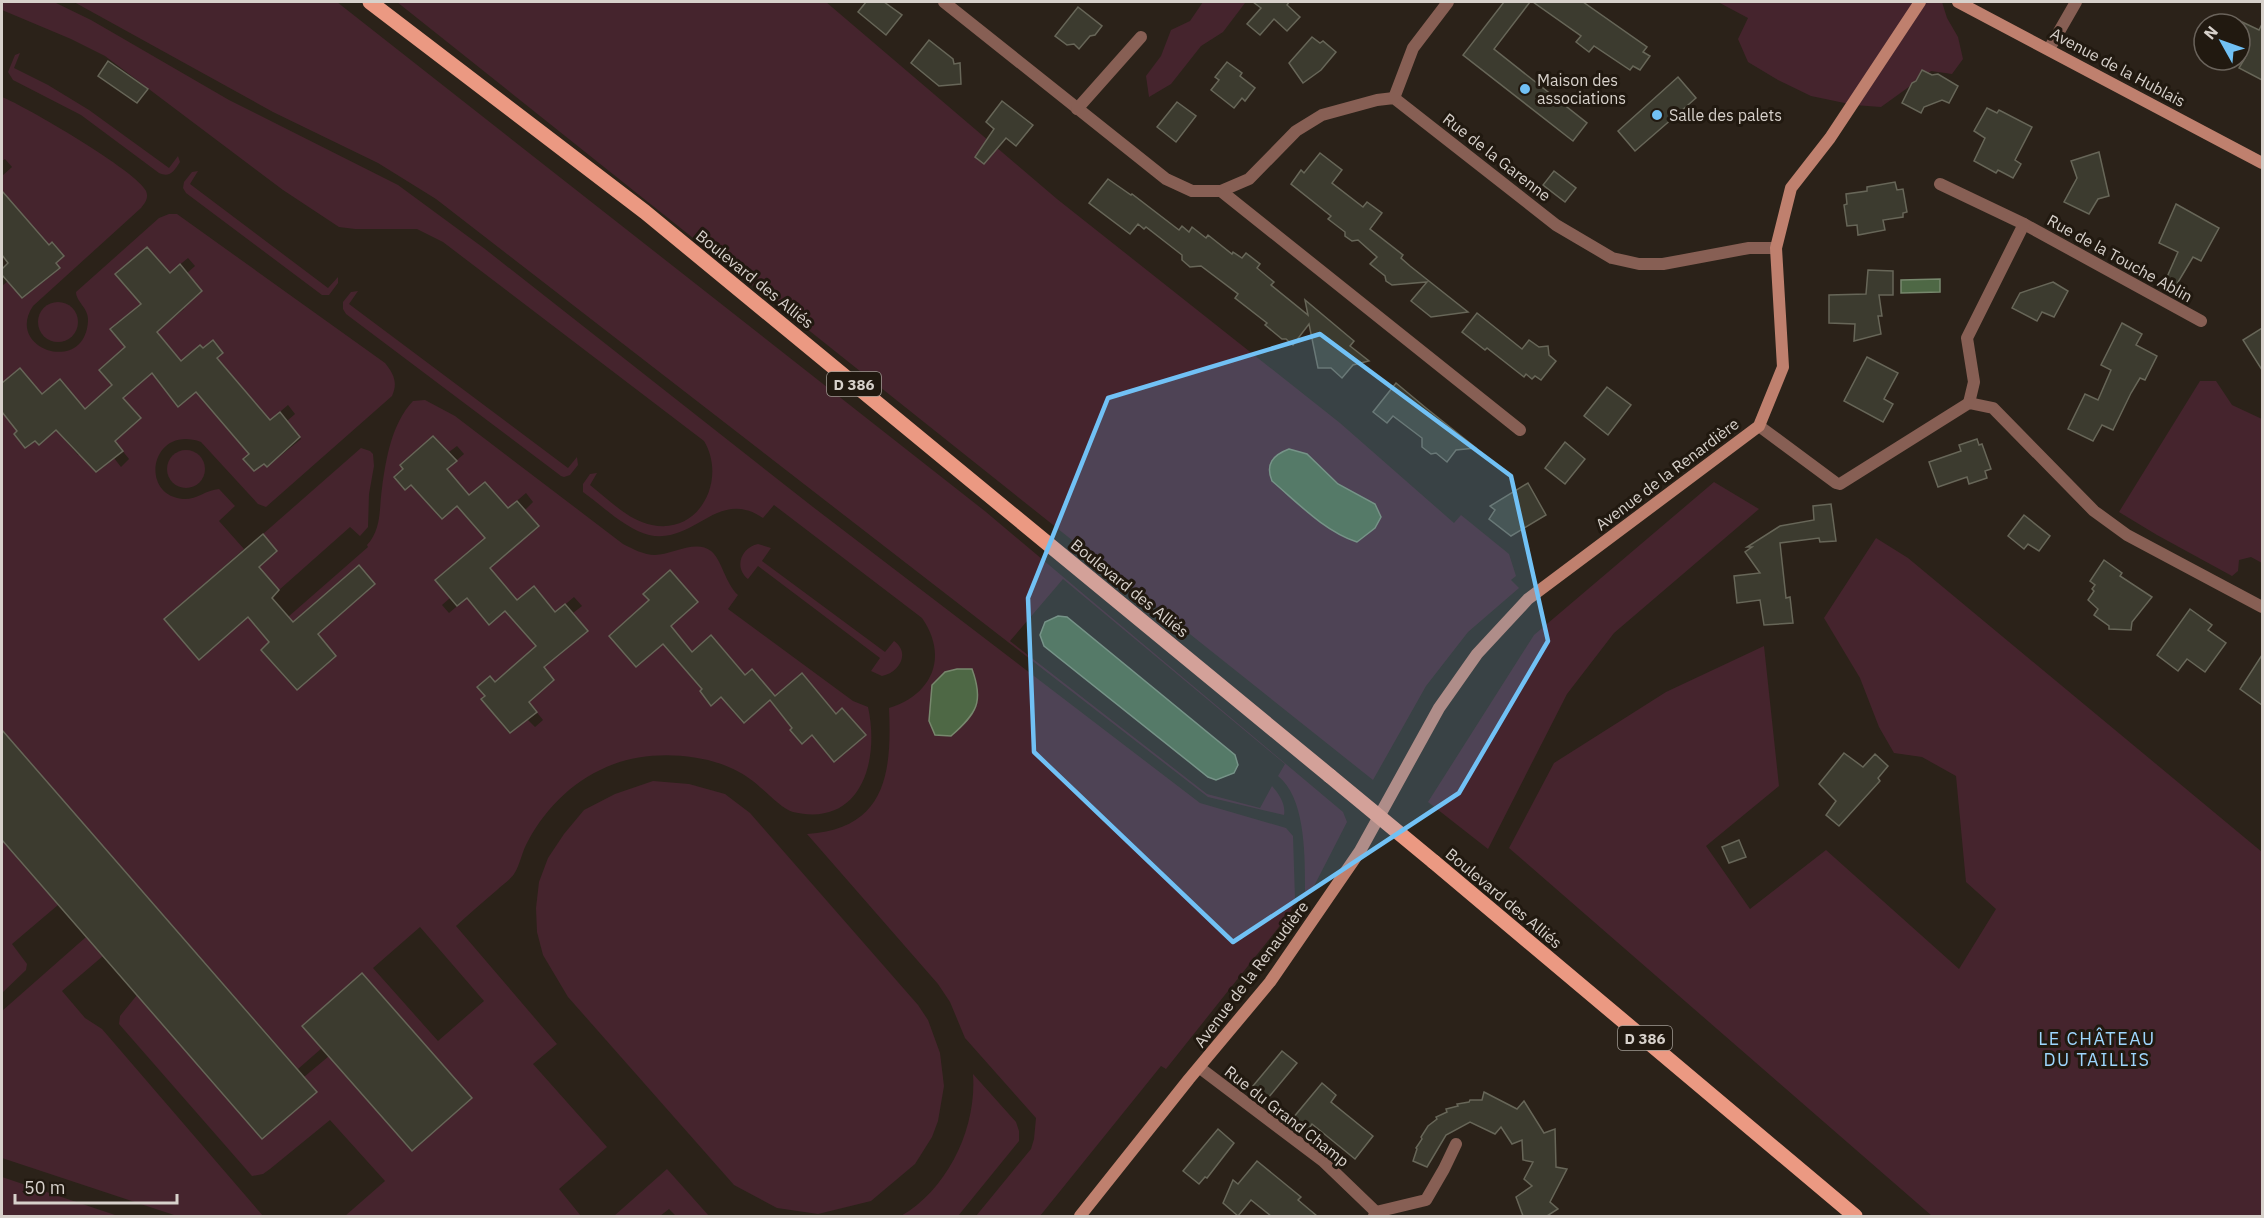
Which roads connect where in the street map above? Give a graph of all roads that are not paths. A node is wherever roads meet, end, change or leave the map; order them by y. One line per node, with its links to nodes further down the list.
1 (370, 2): 26 (main road, Boulevard des Alliés / D 386, bridge)
2 (944, 2): 10 (street)
3 (1448, 2): 9 (street)
4 (1920, 2): 15 (street, Avenue de la Renardière)
5 (1958, 2): 8 (street, Avenue de la Hublais)
6 (2076, 2): 8 (street)
7 (1142, 37): 10 (street)
8 (2049, 49): 11 (street, Avenue de la Hublais)
9 (1394, 98): 13 (street); 15 (street, Rue de la Garenne)
10 (1077, 109): 13 (street)
11 (2262, 163)
12 (1940, 184): 14 (street, Rue de la Touche Ablin)
13 (1221, 191): 19 (street)
14 (2024, 224): 16 (street, Rue de la Touche Ablin); 17 (street, Rue de la Touche Ablin)
15 (1776, 248): 18 (street, Avenue de la Renardière)
16 (2201, 321)
17 (1969, 403): 18 (street); 20 (street)
18 (1759, 426): 21 (street, Avenue de la Renardière)
19 (1520, 430)
20 (2262, 607)
21 (1406, 766): 22 (street, Avenue de la Renaudière)
22 (1200, 1068): 24 (street, Rue du Grand Champ); 25 (street, Avenue de la Renaudière)
23 (1456, 1144): 24 (street)
24 (1375, 1214)
25 (1080, 1216)
26 (1855, 1216)

